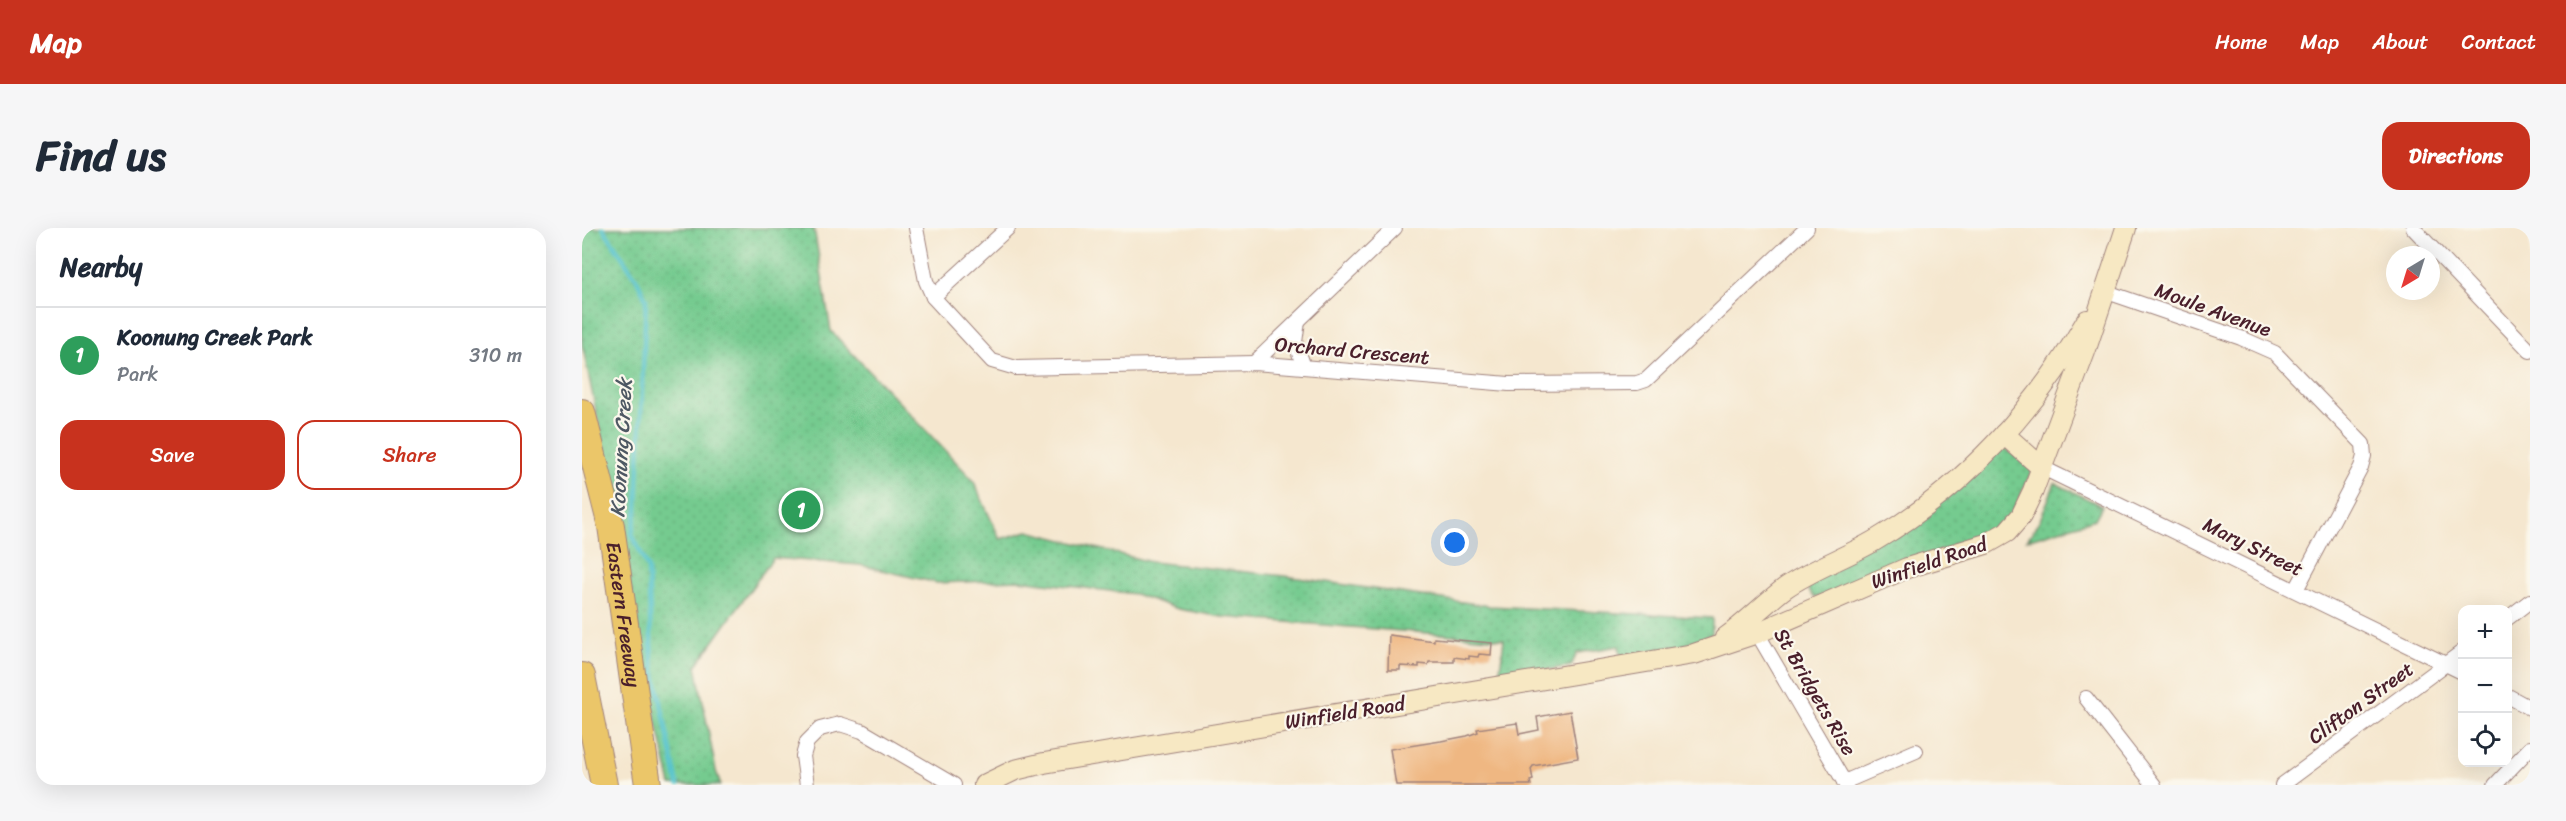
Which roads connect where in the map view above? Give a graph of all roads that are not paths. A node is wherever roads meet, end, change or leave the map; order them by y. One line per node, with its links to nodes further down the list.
1 (916, 228): 8 (street, Orchard Crescent)
2 (1008, 228): 8 (street)
3 (1395, 228): 9 (street)
4 (1807, 228): 12 (street, Orchard Crescent)
5 (2126, 228): 7 (street, Winfield Road)
6 (2413, 228): 10 (street)
7 (2103, 291): 14 (street, Winfield Road); 15 (street, Winfield Road); 16 (street, Moule Avenue)
8 (933, 297): 11 (street, Orchard Crescent)
9 (1298, 321): 11 (street); 12 (street)
10 (2530, 351)
11 (1254, 363): 12 (street, Orchard Crescent)
12 (1304, 367)
13 (582, 412): 31 (highway, Eastern Freeway)
14 (2004, 435): 15 (street); 19 (street, Winfield Road)
15 (2042, 467): 16 (street, Mary Street); 19 (street, Winfield Road)
16 (2296, 590): 21 (street, Mary Street)
17 (2530, 601): 18 (street)
18 (2512, 615)
19 (1753, 626): 29 (street, St Bridgets Rise); 34 (street, Winfield Road)
20 (2458, 656): 21 (street, Clifton Street)
21 (2446, 664): 22 (street, Mary Street); 36 (street, Clifton Street)
22 (2458, 670)
23 (582, 676): 30 (highway)
24 (2086, 698): 35 (street)
25 (2512, 698): 26 (street)
26 (2530, 708)
27 (2530, 748): 37 (street)
28 (1916, 751): 29 (street)
29 (1845, 783)
30 (604, 785)
31 (648, 785)
32 (807, 785): 33 (street)
33 (954, 785)
34 (984, 785)
35 (2154, 785)
36 (2282, 785)
37 (2495, 785)

